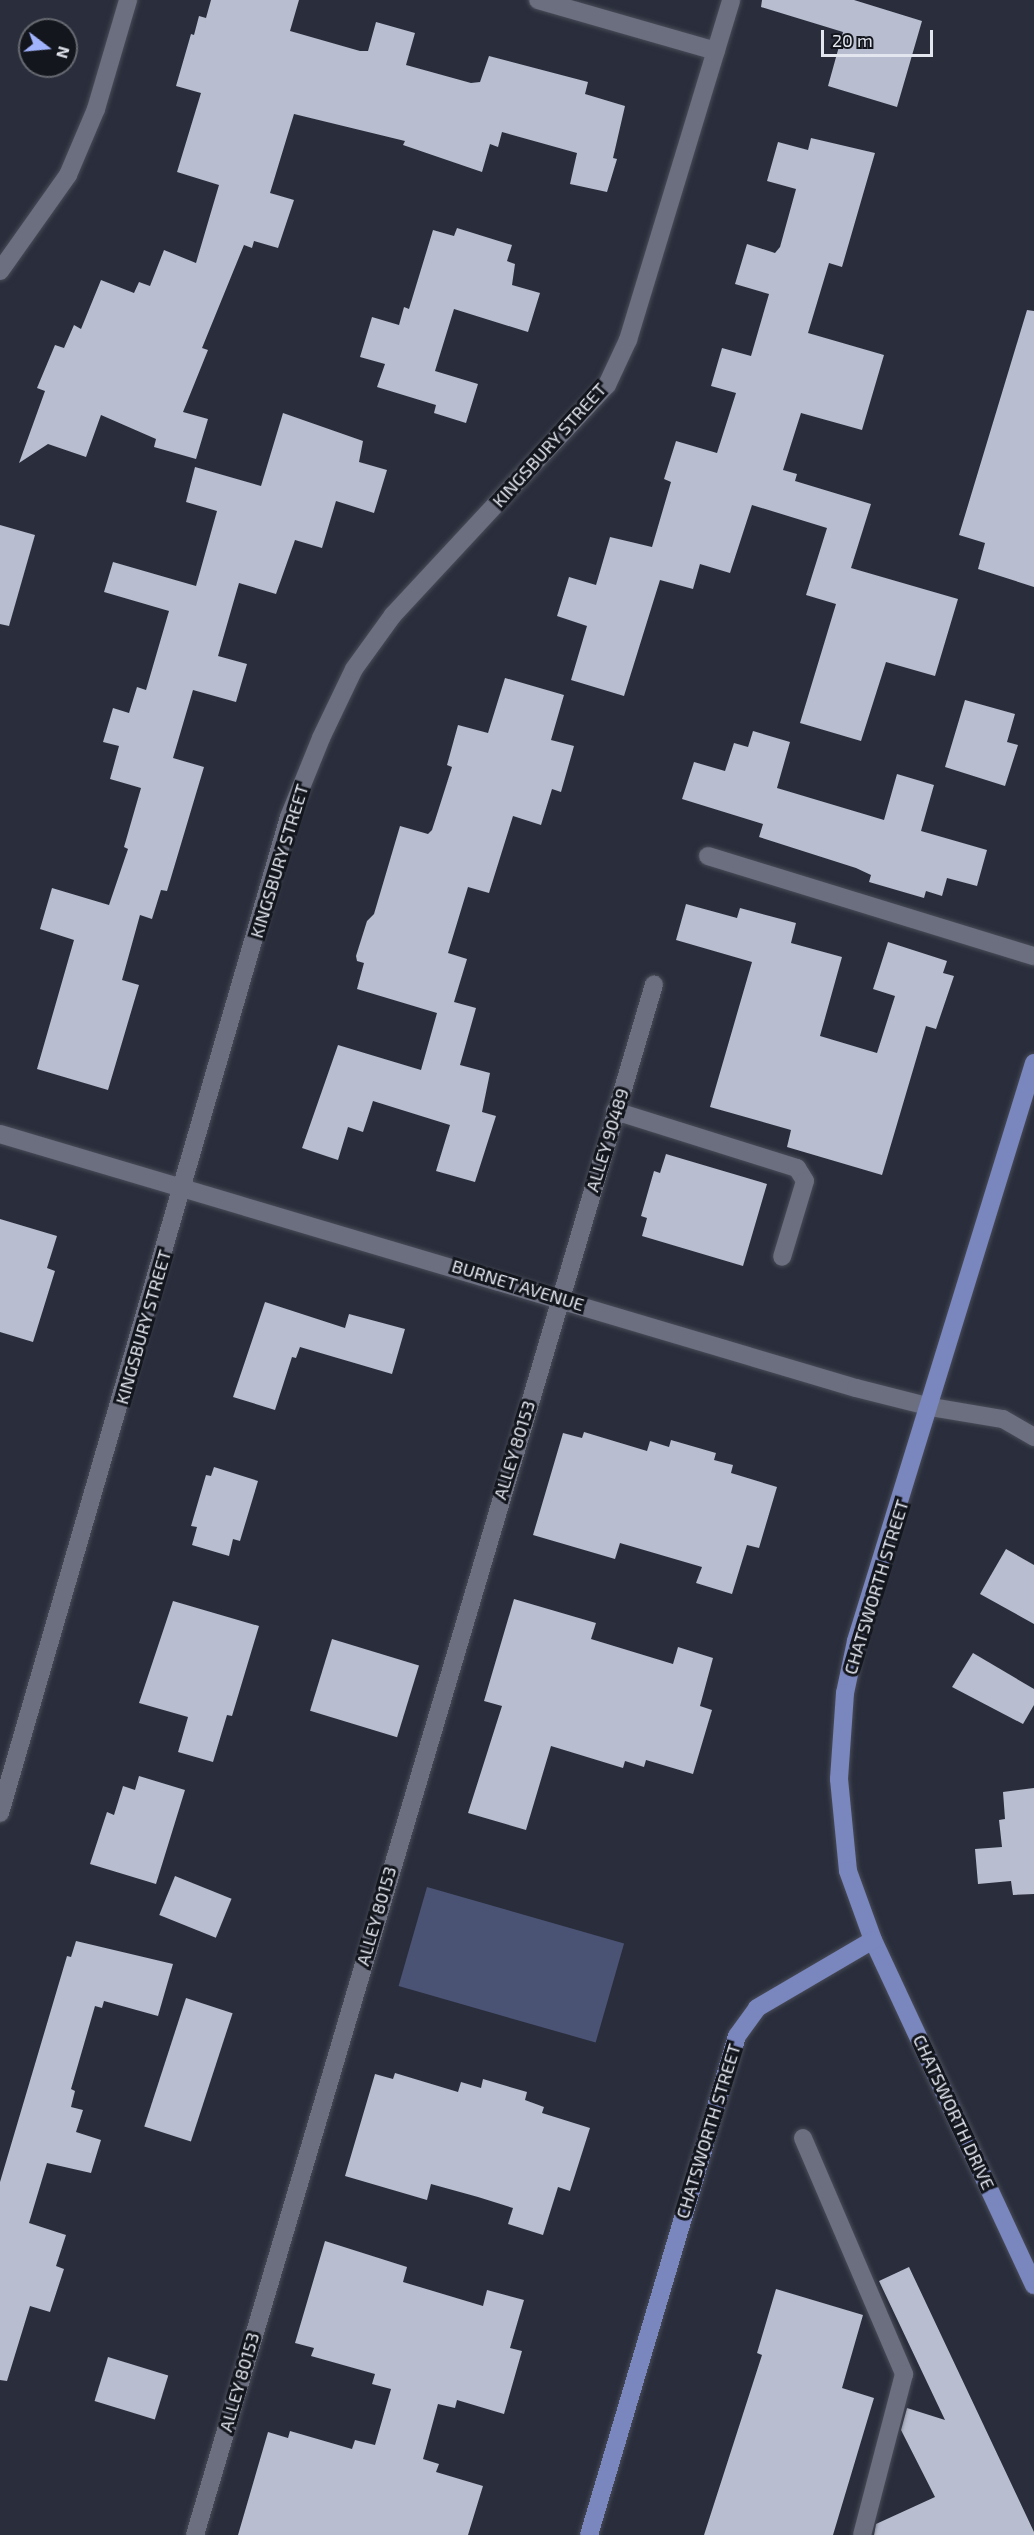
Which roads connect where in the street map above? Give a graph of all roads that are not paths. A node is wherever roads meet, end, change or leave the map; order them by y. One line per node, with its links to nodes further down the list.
1 (128, 0): 5 (street)
2 (538, 0): 4 (street)
3 (730, 0): 4 (street, KINGSBURY STREET)
4 (716, 51): 12 (street, KINGSBURY STREET)
5 (0, 271)
6 (708, 856): 7 (street)
7 (1034, 956)
8 (654, 984): 10 (street, ALLEY 90489)
9 (1034, 1063): 15 (main road, CHATSWORTH STREET)
10 (615, 1111): 13 (street); 14 (street, ALLEY 90489)
11 (0, 1134): 12 (street, BURNET AVENUE)
12 (184, 1187): 14 (street, BURNET AVENUE); 17 (street, KINGSBURY STREET)
13 (782, 1257)
14 (560, 1297): 15 (street, BURNET AVENUE); 21 (street, ALLEY 80153)
15 (931, 1407): 16 (street, BURNET AVENUE); 18 (main road, CHATSWORTH STREET)
16 (1034, 1437)
17 (0, 1813)
18 (873, 1940): 20 (main road, CHATSWORTH DRIVE); 22 (main road, CHATSWORTH STREET)
19 (803, 2138): 23 (street)
20 (1034, 2285)
21 (195, 2535)
22 (590, 2535)
23 (862, 2535)

